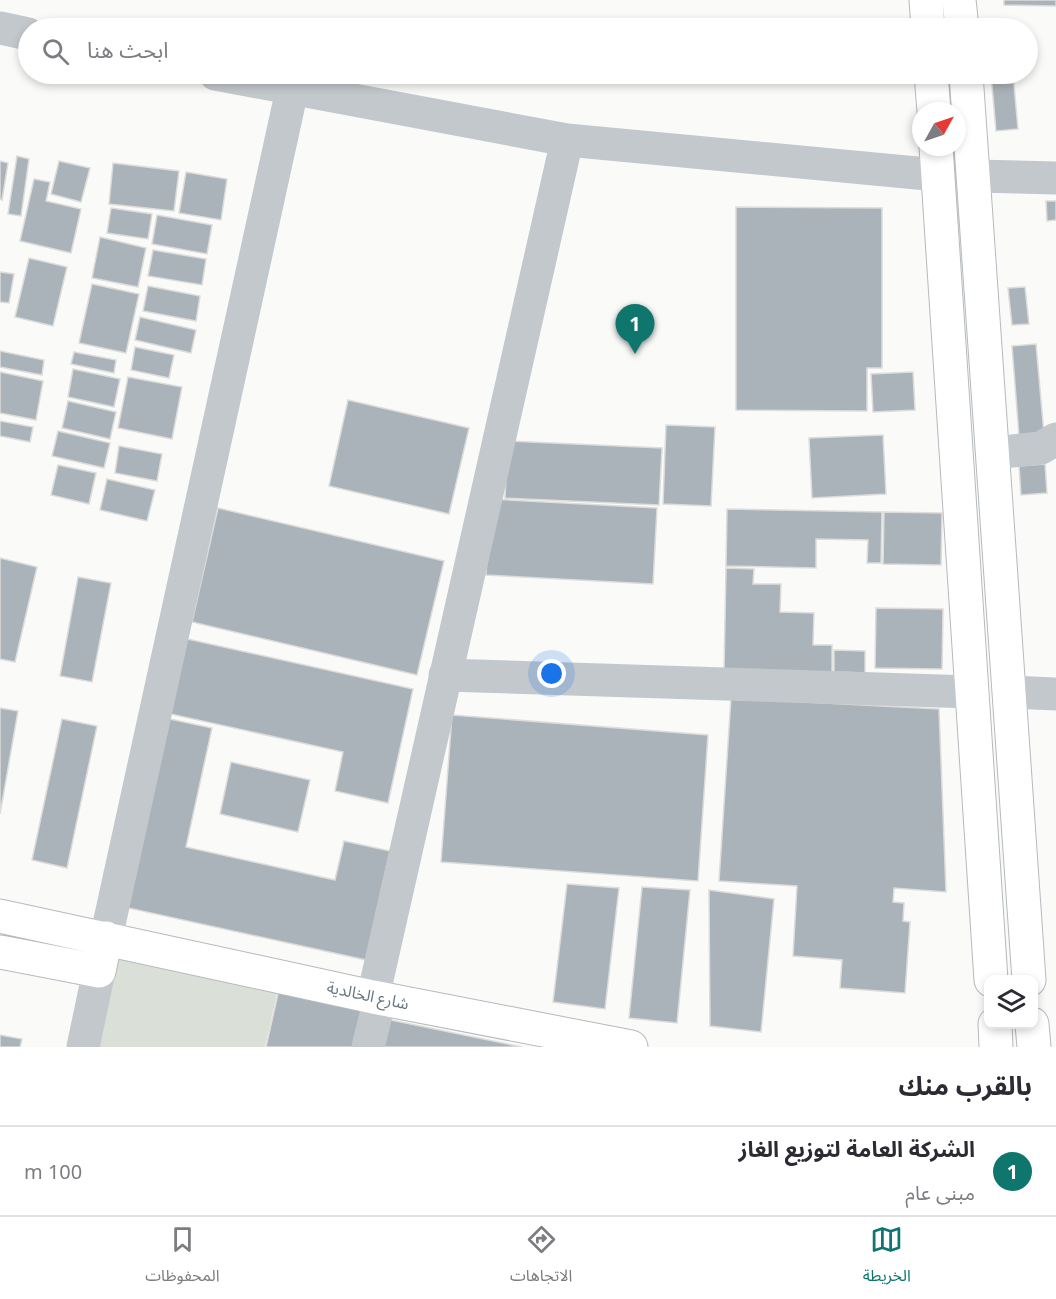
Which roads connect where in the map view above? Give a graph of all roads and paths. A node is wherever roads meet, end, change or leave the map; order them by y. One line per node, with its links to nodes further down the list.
1 (926, 0): 3 (main road)
2 (959, 0): 4 (main road)
3 (927, 18)
4 (961, 18)
5 (0, 28): 6 (street)
6 (18, 32)
7 (263, 84): 10 (street)
8 (932, 84): 11 (main road)
9 (967, 84): 14 (main road)
10 (292, 90): 12 (street); 23 (street)
11 (933, 102)
12 (567, 140): 13 (street); 18 (street)
13 (937, 161): 19 (main road)
14 (975, 176): 15 (street); 17 (main road)
15 (1056, 178)
16 (1056, 439): 17 (street)
17 (994, 453): 20 (main road)
18 (446, 675): 19 (street); 28 (street)
19 (972, 692): 26 (main road)
20 (1010, 692): 21 (street); 27 (main road)
21 (1056, 694)
22 (0, 916): 23 (main road, شارع الخالدية)
23 (106, 938): 25 (main road); 28 (main road, شارع الخالدية)
24 (0, 952): 25 (main road)
25 (99, 971): 31 (street)
26 (992, 975)
27 (1029, 975)
28 (373, 997): 32 (street); 33 (main road, شارع الخالدية)
29 (995, 1029): 34 (main road)
30 (1032, 1029): 35 (main road)
31 (83, 1047)
32 (368, 1047)
33 (631, 1047)
34 (996, 1047)
35 (1034, 1047)

